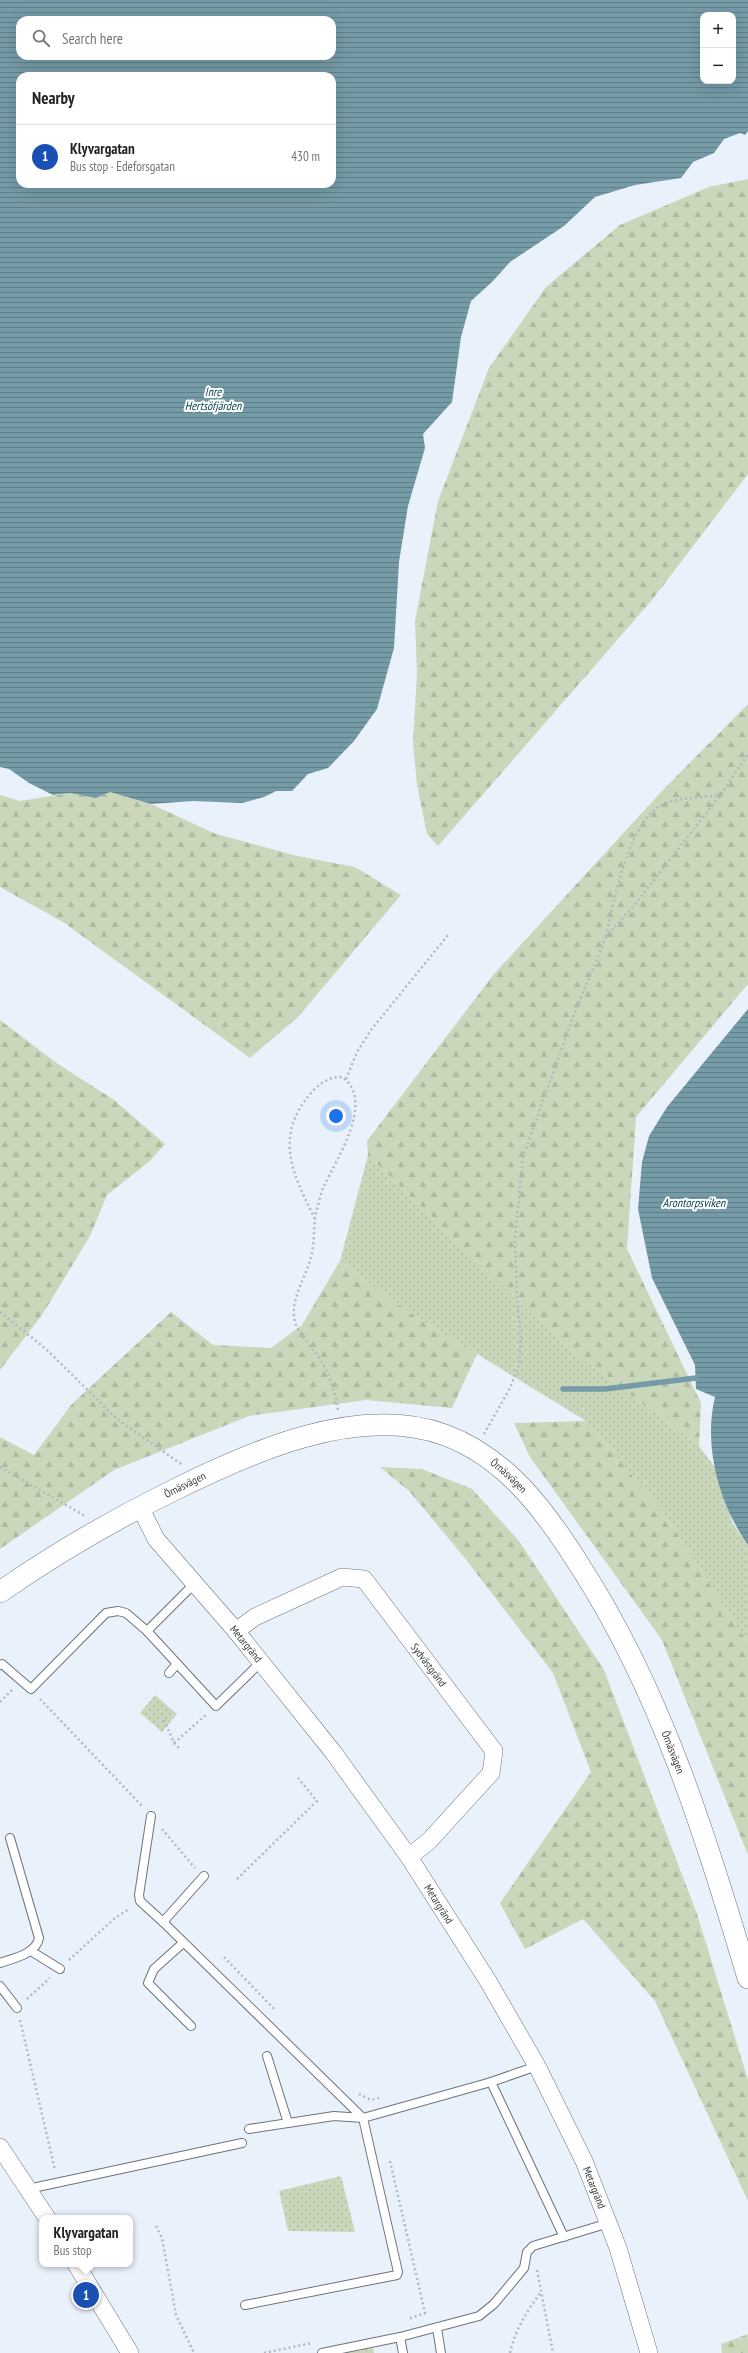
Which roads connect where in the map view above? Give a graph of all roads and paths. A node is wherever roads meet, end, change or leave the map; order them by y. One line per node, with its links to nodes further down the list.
1 (748, 754): 2 (path)
2 (722, 793): 4 (path); 4 (path)
3 (448, 935): 5 (path)
4 (606, 938): 9 (path)
5 (346, 1079): 6 (path); 6 (path)
6 (315, 1220): 8 (path)
7 (0, 1312): 11 (path)
8 (342, 1428): 9 (street, Örnäsvägen); 11 (street, Örnäsvägen)
9 (475, 1450): 40 (street, Örnäsvägen)
10 (0, 1467): 13 (path)
11 (199, 1477): 12 (street, Örnäsvägen)
12 (140, 1507): 13 (street, Örnäsvägen); 14 (street, Metargränd)
13 (103, 1526): 15 (street, Örnäsvägen)
14 (195, 1583): 16 (lane); 17 (street, Metargränd)
15 (0, 1592)
16 (147, 1630): 19 (lane); 22 (lane)
17 (236, 1631): 18 (street, Metargränd); 30 (street, Sydvästgränd)
18 (261, 1662): 23 (lane); 30 (street, Metargränd)
19 (177, 1664): 21 (lane); 23 (lane)
20 (0, 1665): 22 (lane)
21 (169, 1673)
22 (31, 1689): 28 (path)
23 (216, 1706): 25 (path)
24 (164, 1720): 25 (path)
25 (174, 1743): 26 (path)
26 (180, 1749)
27 (298, 1778): 32 (path)
28 (151, 1816): 31 (path); 33 (lane)
29 (10, 1838): 36 (lane)
30 (409, 1857): 46 (street, Metargränd)
31 (204, 1876): 34 (lane)
32 (237, 1879)
33 (140, 1901): 34 (lane); 39 (path)
34 (163, 1922): 35 (lane)
35 (183, 1943): 44 (lane); 50 (lane)
36 (31, 1951): 38 (lane); 39 (lane)
37 (224, 1957): 43 (path)
38 (0, 1963)
39 (60, 1969): 42 (path)
40 (748, 1978)
41 (0, 1986): 42 (lane)
42 (17, 2008): 55 (path)
43 (279, 2015)
44 (191, 2026)
45 (267, 2056): 51 (lane)
46 (537, 2066): 47 (lane); 58 (street, Metargränd)
47 (491, 2082): 50 (lane); 60 (lane)
48 (358, 2093): 49 (path)
49 (387, 2096)
50 (363, 2118): 51 (lane); 64 (lane)
51 (288, 2123): 52 (lane)
52 (249, 2129)
53 (242, 2143): 55 (lane)
54 (3, 2157): 56 (street)
55 (58, 2183): 56 (lane)
56 (28, 2189): 57 (street)
57 (45, 2215)
58 (609, 2223): 60 (lane); 74 (street, Metargränd)
59 (156, 2226): 68 (path)
60 (564, 2237): 61 (lane)
61 (533, 2246): 63 (path); 65 (lane)
62 (78, 2267): 67 (street)
63 (541, 2292): 72 (path); 73 (path)
64 (245, 2305)
65 (437, 2328): 66 (lane); 71 (lane)
66 (400, 2337): 69 (lane); 70 (lane)
67 (130, 2353)
68 (194, 2353)
69 (322, 2353)
70 (403, 2353)
71 (441, 2353)
72 (510, 2353)
73 (553, 2353)
74 (649, 2353)

